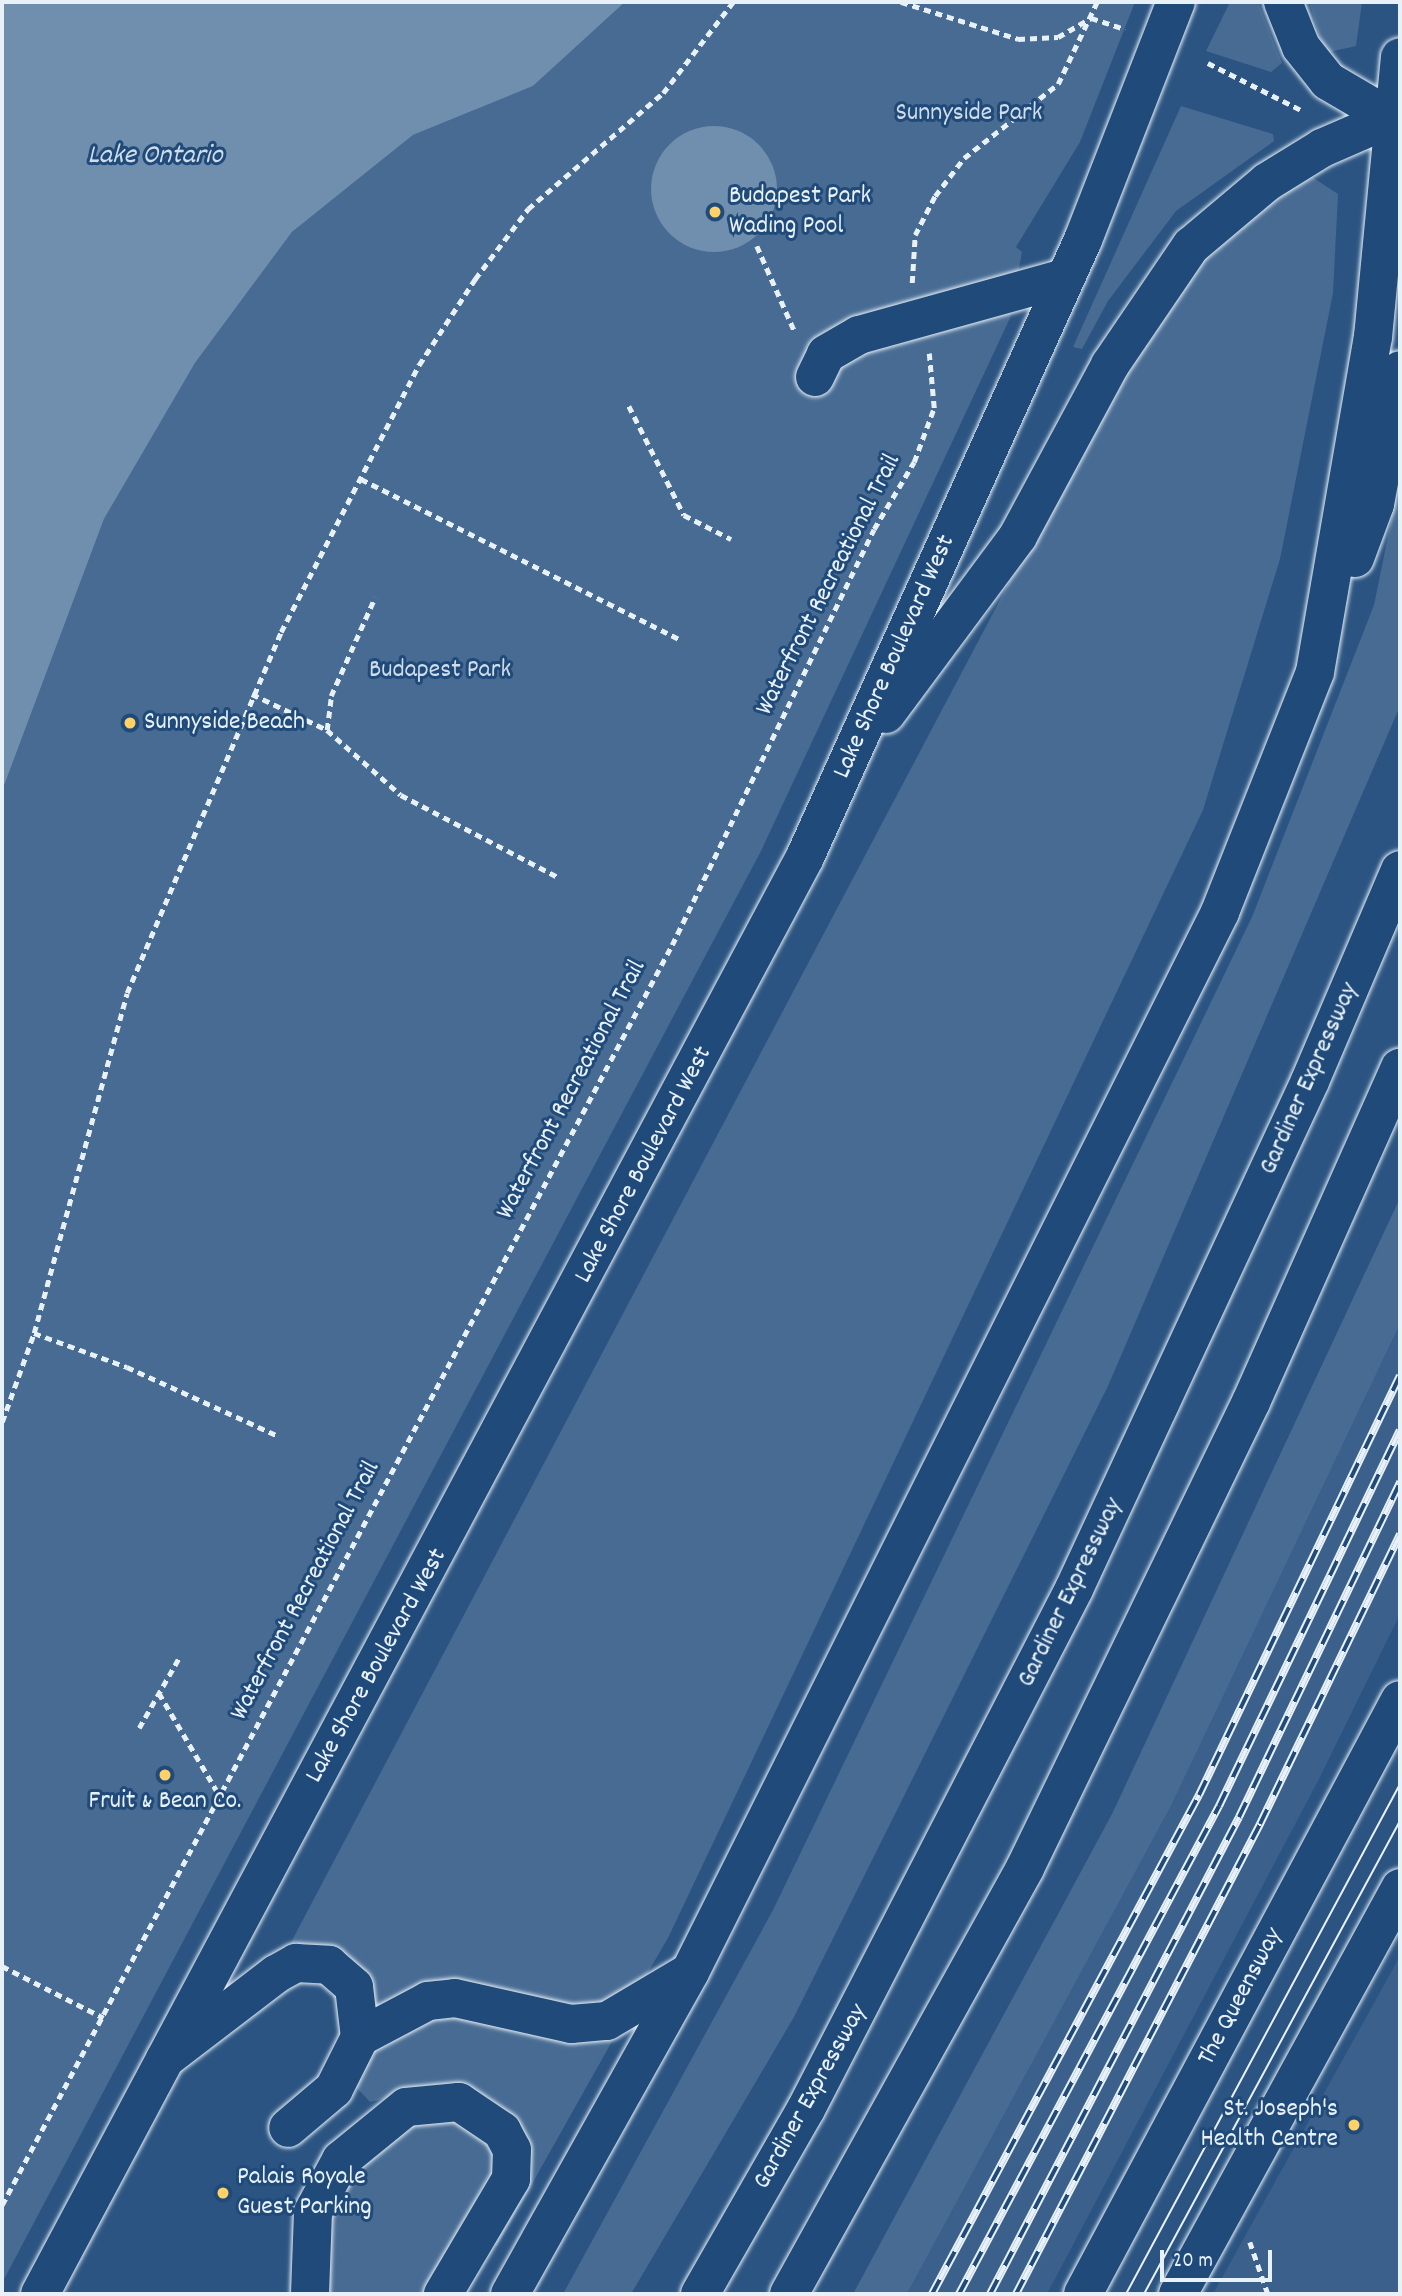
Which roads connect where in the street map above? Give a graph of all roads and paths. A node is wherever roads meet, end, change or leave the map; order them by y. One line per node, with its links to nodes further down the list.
1 (733, 2): 18 (path)
2 (901, 2): 6 (path)
3 (1097, 2): 6 (path, Waterfront Recreational Trail)
4 (1176, 2): 13 (main road, Lake Shore Boulevard West)
5 (1283, 2): 11 (main road)
6 (1091, 18): 7 (path); 14 (path, Waterfront Recreational Trail)
7 (1129, 30)
8 (1400, 57): 11 (main road)
9 (1208, 63): 10 (path)
10 (1303, 111)
11 (1397, 119): 22 (main road); 25 (main road)
12 (757, 246): 16 (path)
13 (1065, 278): 14 (main road); 25 (main road, Lake Shore Boulevard West)
14 (919, 315): 16 (main road); 36 (path, Waterfront Recreational Trail)
15 (1400, 370): 22 (main road)
16 (815, 377)
17 (629, 407): 19 (path)
18 (361, 478): 21 (path); 23 (path)
19 (731, 539)
20 (375, 597): 24 (path)
21 (679, 639)
22 (1315, 672): 39 (main road)
23 (252, 694): 24 (path); 29 (path)
24 (327, 730): 27 (path)
25 (845, 768): 42 (main road, Lake Shore Boulevard West)
26 (1400, 870): 52 (main road, Gardiner Expressway)
27 (558, 877)
28 (1400, 1068): 53 (main road)
29 (34, 1334): 30 (path); 31 (path)
30 (2, 1422)
31 (276, 1435)
32 (179, 1658): 33 (path)
33 (159, 1693): 35 (path); 36 (path)
34 (1400, 1700): 54 (main road, The Queensway)
35 (139, 1728)
36 (220, 1796): 40 (path, Waterfront Recreational Trail)
37 (1397, 1900): 55 (main road)
38 (2, 1966): 40 (path)
39 (690, 1972): 41 (main road); 51 (main road)
40 (104, 2018): 46 (path, Waterfront Recreational Trail)
41 (360, 2037): 42 (main road); 43 (main road)
42 (158, 2064): 48 (main road, Lake Shore Boulevard West)
43 (334, 2089): 44 (main road); 45 (main road)
44 (288, 2128)
45 (373, 2128): 49 (main road); 50 (main road)
46 (2, 2205)
47 (1248, 2234): 56 (path)
48 (40, 2294)
49 (310, 2294)
50 (443, 2294)
51 (510, 2294)
52 (700, 2294)
53 (789, 2294)
54 (1083, 2294)
55 (1178, 2294)
56 (1268, 2294)

